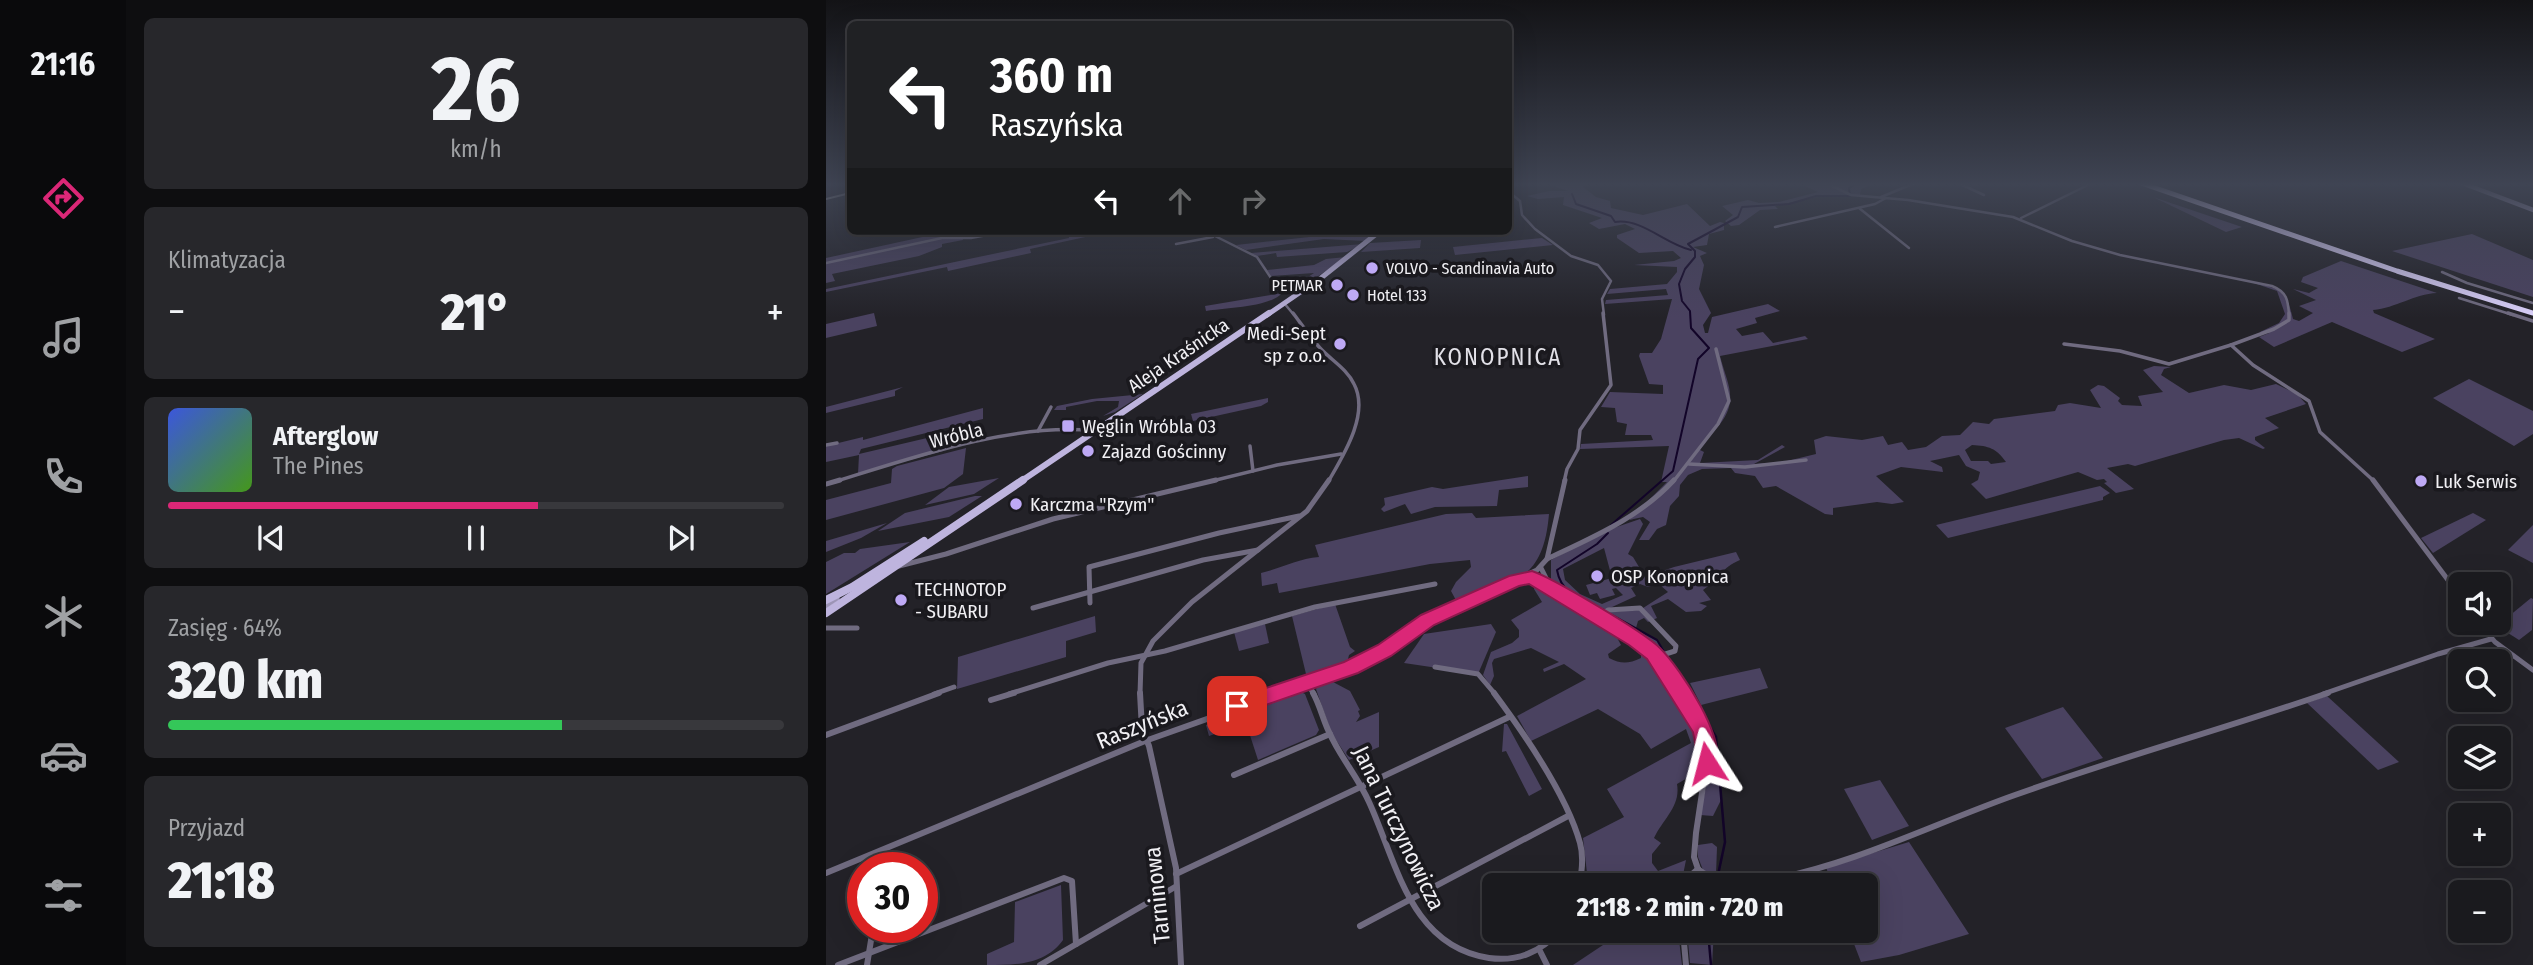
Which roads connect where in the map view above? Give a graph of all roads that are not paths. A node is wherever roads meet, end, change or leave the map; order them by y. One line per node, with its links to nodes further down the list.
1 (1534, 228): 37 (street)
2 (1884, 228): 11 (street)
3 (2045, 228): 21 (street)
4 (2273, 228): 18 (highway)
5 (2280, 228): 18 (highway)
6 (984, 235): 12 (street)
7 (1211, 235): 9 (street)
8 (1375, 235): 14 (main road, Aleja Kraśnicka)
9 (1214, 237): 10 (street); 14 (street)
10 (1176, 244)
11 (1909, 247)
12 (826, 263)
13 (2442, 272): 17 (street)
14 (1296, 294): 16 (main road, Aleja Kraśnicka)
15 (2459, 299): 19 (street)
16 (1284, 303): 24 (main road, Aleja Kraśnicka); 29 (street)
17 (2533, 303)
18 (2533, 312)
19 (2533, 321)
20 (2064, 344): 21 (street)
21 (2231, 345): 41 (street)
22 (1716, 349): 31 (street)
23 (1051, 407): 25 (street)
24 (1094, 431): 25 (street, Wróbla); 34 (main road, Aleja Kraśnicka)
25 (1038, 432): 33 (street, Wróbla)
26 (837, 443): 27 (street)
27 (826, 445)
28 (1250, 446): 32 (street)
29 (1342, 454): 32 (street); 35 (street)
30 (1806, 460): 31 (street)
31 (1689, 464): 37 (street)
32 (1253, 471): 38 (street)
33 (826, 484)
34 (990, 500): 38 (main road, Aleja Kraśnicka); 45 (main road, Aleja Kraśnicka)
35 (1301, 516): 36 (street); 44 (street)
36 (1259, 550): 44 (street); 54 (street)
37 (1547, 559): 39 (street, Raszyńska)
38 (896, 565): 48 (main road, Aleja Kraśnicka)
39 (1541, 568): 40 (street, Raszyńska); 43 (street)
40 (1529, 578): 43 (street); 58 (street, Raszyńska)
41 (2448, 580)
42 (1435, 584): 54 (street)
43 (1551, 587): 49 (street)
44 (1091, 591): 46 (street); 47 (street)
45 (826, 603)
46 (1090, 603)
47 (1033, 608)
48 (826, 613)
49 (1598, 617): 55 (street); 55 (street)
50 (826, 628): 51 (street)
51 (857, 628)
52 (2488, 635): 53 (street)
53 (2491, 639): 57 (street); 70 (street)
54 (1143, 655): 60 (street); 64 (street, Tarninowa)
55 (1657, 657): 70 (street)
56 (1435, 667): 61 (street)
57 (2533, 670)
58 (1307, 684): 62 (street, Jana Turczynowicza); 64 (street, Raszyńska)
59 (954, 687): 63 (street)
60 (991, 700)
61 (1509, 717): 66 (street); 67 (street)
62 (1330, 734): 65 (street); 66 (street, Jana Turczynowicza)
63 (826, 735)
64 (1145, 741): 68 (street, Raszyńska); 74 (street, Tarninowa)
65 (1234, 775)
66 (1362, 785): 74 (street); 76 (street, Jana Turczynowicza)
67 (1568, 816): 72 (street); 76 (street)
68 (884, 849): 69 (street); 71 (street, Raszyńska)
69 (884, 852)
70 (1698, 869): 73 (street)
71 (826, 873)
72 (1580, 873)
73 (1693, 873)
74 (1176, 874): 75 (street, Tarninowa)
75 (1175, 887): 81 (street); 87 (street, Tarninowa)
76 (1409, 899): 77 (street); 82 (street, Jana Turczynowicza)
77 (1360, 926)
78 (871, 943): 83 (street)
79 (1548, 943): 82 (street)
80 (1684, 943): 89 (street)
81 (1076, 944): 83 (street); 86 (street)
82 (1540, 951): 88 (street)
83 (870, 953): 84 (street); 85 (street)
84 (838, 965)
85 (867, 965)
86 (1040, 965)
87 (1181, 965)
88 (1547, 965)
89 (1686, 965)

